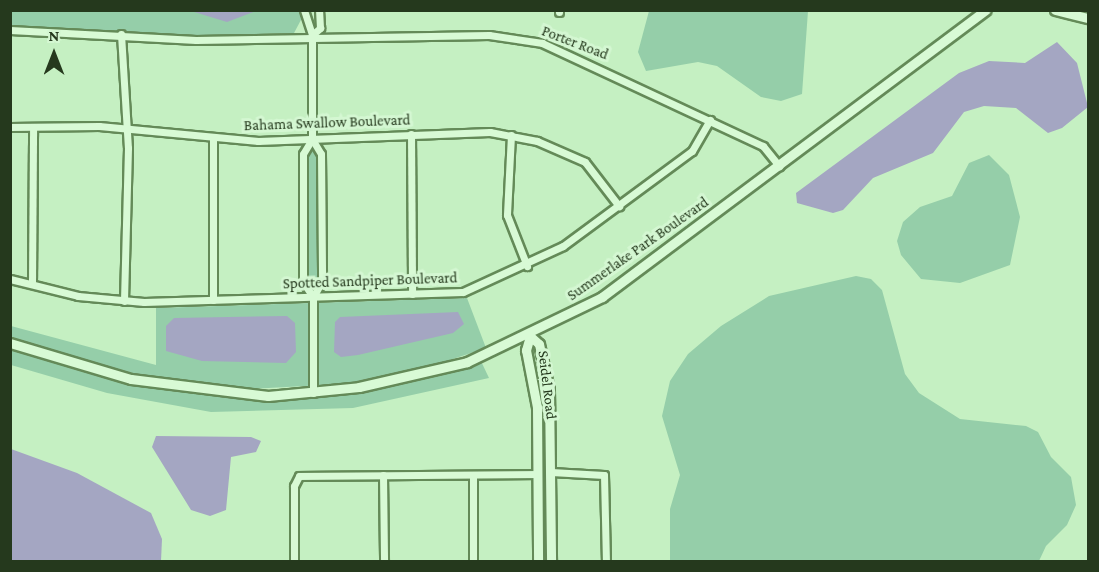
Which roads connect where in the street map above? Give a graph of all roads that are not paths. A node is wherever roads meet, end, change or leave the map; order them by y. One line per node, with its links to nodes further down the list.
1 (304, 10): 10 (street)
2 (319, 10): 10 (street)
3 (979, 10): 7 (main road)
4 (986, 10): 7 (main road, Summerlake Park Boulevard)
5 (1055, 10): 6 (main road)
6 (1089, 18)
7 (972, 19): 19 (main road, Summerlake Park Boulevard)
8 (10, 30): 9 (street, Porter Road)
9 (121, 34): 10 (street, Porter Road); 14 (street)
10 (312, 35): 11 (street, Porter Road); 18 (street)
11 (710, 120): 19 (street, Porter Road); 20 (street, Spotted Sandpiper Boulevard)
12 (10, 127): 13 (street, Bahama Swallow Boulevard)
13 (33, 127): 14 (street, Bahama Swallow Boulevard); 23 (street)
14 (127, 129): 17 (street, Bahama Swallow Boulevard); 27 (street)
15 (411, 134): 16 (street, Bahama Swallow Boulevard); 18 (street, Bahama Swallow Boulevard); 24 (street)
16 (511, 135): 20 (street, Bahama Swallow Boulevard); 21 (street)
17 (213, 139): 18 (street, Bahama Swallow Boulevard); 26 (street)
18 (312, 139): 25 (street); 25 (street)
19 (779, 166): 28 (main road, Summerlake Park Boulevard)
20 (619, 206): 21 (street, Spotted Sandpiper Boulevard)
21 (527, 266): 24 (street, Spotted Sandpiper Boulevard)
22 (10, 279): 23 (street, Spotted Sandpiper Boulevard)
23 (32, 284): 27 (street, Spotted Sandpiper Boulevard)
24 (412, 294): 25 (street, Spotted Sandpiper Boulevard)
25 (313, 297): 26 (street, Spotted Sandpiper Boulevard); 30 (street)
26 (213, 300): 27 (street, Spotted Sandpiper Boulevard)
27 (123, 301)
28 (530, 336): 30 (main road, Summerlake Park Boulevard); 31 (main road, Seidel Road); 33 (main road, Seidel Road)
29 (10, 343): 30 (main road, Summerlake Park Boulevard)
30 (313, 393)
31 (551, 472): 39 (main road, Seidel Road); 40 (street)
32 (473, 474): 33 (street); 34 (street); 37 (street)
33 (538, 474): 38 (main road, Seidel Road)
34 (383, 475): 35 (street); 36 (street)
35 (294, 561)
36 (384, 561)
37 (473, 561)
38 (538, 561)
39 (551, 561)
40 (606, 561)

